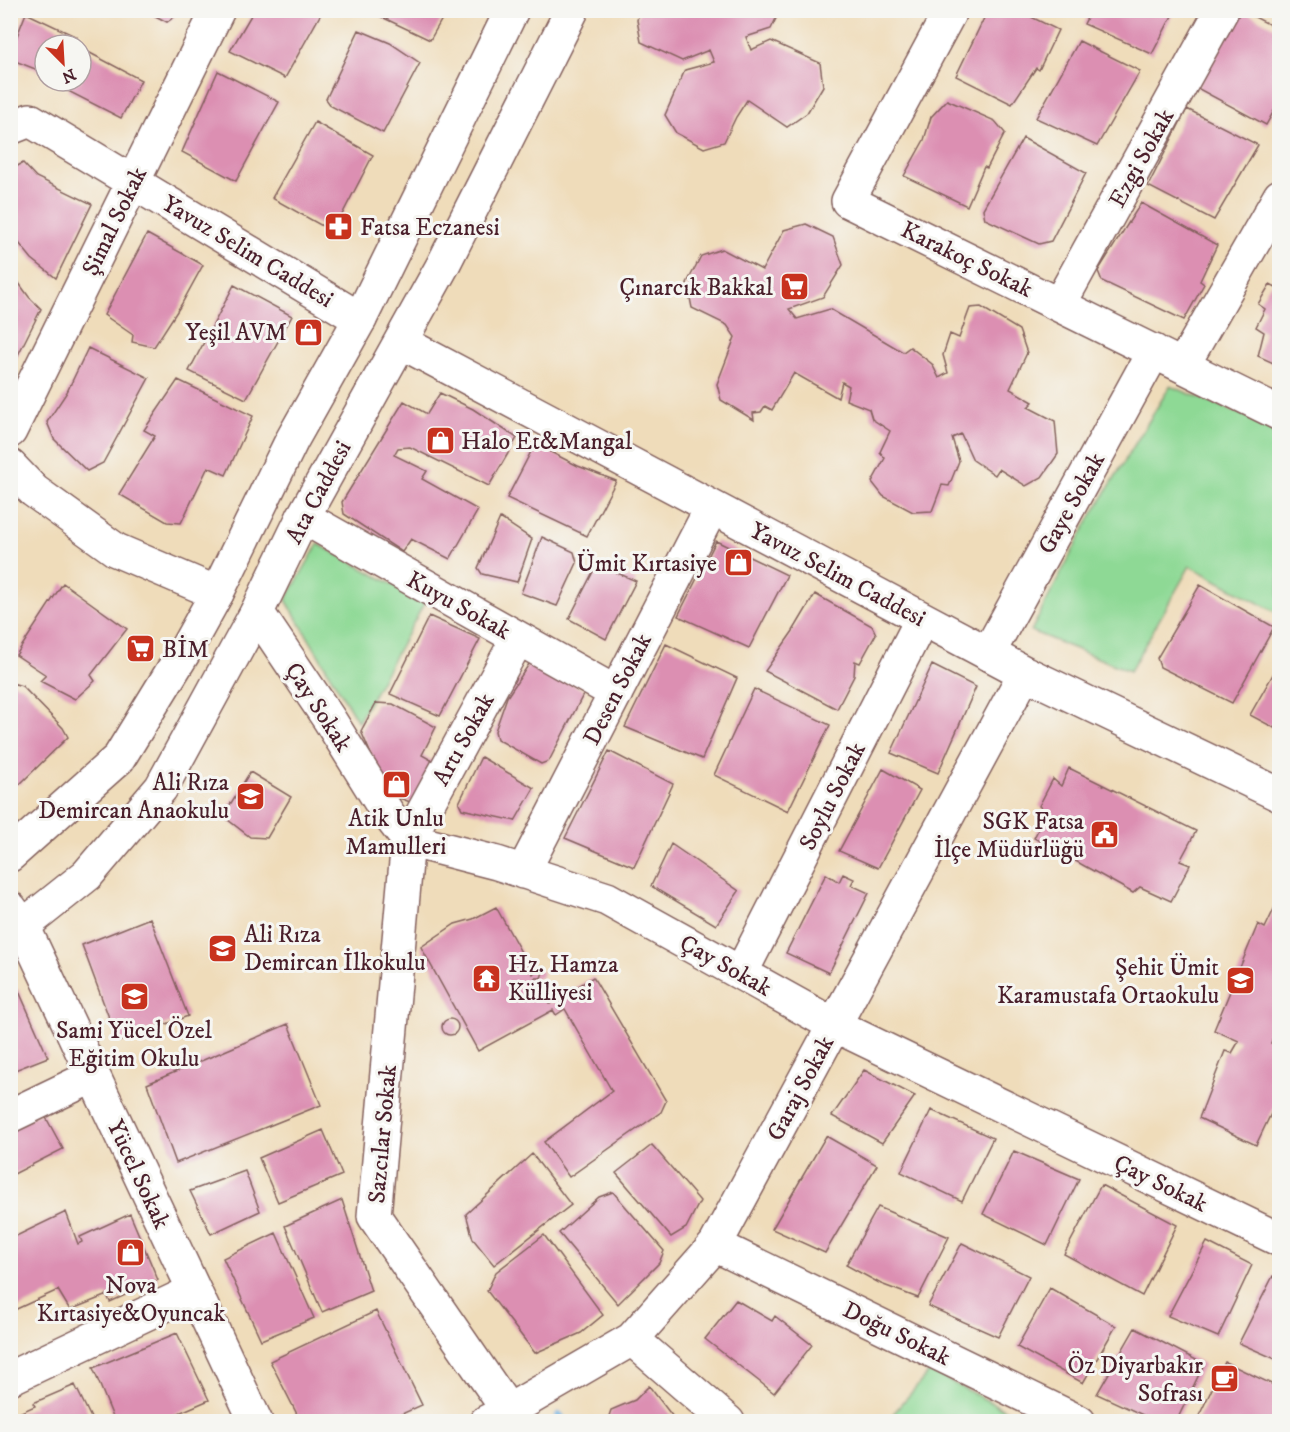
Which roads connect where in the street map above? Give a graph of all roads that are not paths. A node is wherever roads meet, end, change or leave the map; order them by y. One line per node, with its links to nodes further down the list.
1 (218, 10): 7 (street, Şimal Sokak)
2 (512, 10): 10 (street, Ata Caddesi)
3 (572, 10): 11 (street, Ata Caddesi)
4 (1222, 10): 9 (street, Ezgi Sokak)
5 (938, 14): 9 (street, Karakoç Sokak)
6 (10, 128): 7 (street, Yavuz Selim Caddesi)
7 (133, 182): 10 (street, Yavuz Selim Caddesi); 14 (street, Şimal Sokak)
8 (1280, 196): 12 (street, Gaye Sokak)
9 (1059, 305): 12 (street, Karakoç Sokak)
10 (360, 320): 11 (street, Yavuz Selim Caddesi); 18 (street, Ata Caddesi)
11 (401, 342): 16 (street, Yavuz Selim Caddesi); 17 (street, Ata Caddesi)
12 (1168, 358): 13 (street, Karakoç Sokak); 22 (street, Gaye Sokak)
13 (1280, 414)
14 (10, 431)
15 (10, 466): 18 (street)
16 (712, 507): 20 (street, Yavuz Selim Caddesi); 24 (street, Desen Sokak)
17 (303, 517): 19 (street, Ata Caddesi); 21 (street, Kuyu Sokak)
18 (217, 593): 19 (street); 27 (street, Ata Caddesi)
19 (257, 612): 26 (street, Çay Sokak); 29 (street, Ata Caddesi)
20 (922, 619): 22 (street, Yavuz Selim Caddesi); 30 (street, Soylu Sokak)
21 (518, 638): 24 (street, Kuyu Sokak); 26 (street, Artı Sokak)
22 (988, 654): 23 (street, Yavuz Selim Caddesi)
23 (1025, 674): 25 (street, Yavuz Selim Caddesi); 31 (street, Garaj Sokak)
24 (615, 693): 28 (street, Desen Sokak)
25 (1280, 795)
26 (408, 840): 28 (street, Çay Sokak); 39 (street, Sazcılar Sokak)
27 (10, 855)
28 (523, 872): 30 (street, Çay Sokak)
29 (14, 922): 32 (street, Yücel Sokak)
30 (741, 974): 31 (street, Çay Sokak)
31 (834, 1025): 34 (street, Çay Sokak); 35 (street, Garaj Sokak)
32 (93, 1076): 33 (street); 36 (street, Yücel Sokak)
33 (10, 1116)
34 (1280, 1240)
35 (715, 1245): 37 (street, Garaj Sokak); 42 (street, Doğu Sokak)
36 (194, 1291): 38 (street); 40 (street, Yücel Sokak)
37 (632, 1339): 39 (street, Garaj Sokak); 41 (street)
38 (10, 1378)
39 (503, 1418)
40 (256, 1422)
41 (728, 1422)
42 (1078, 1422)

